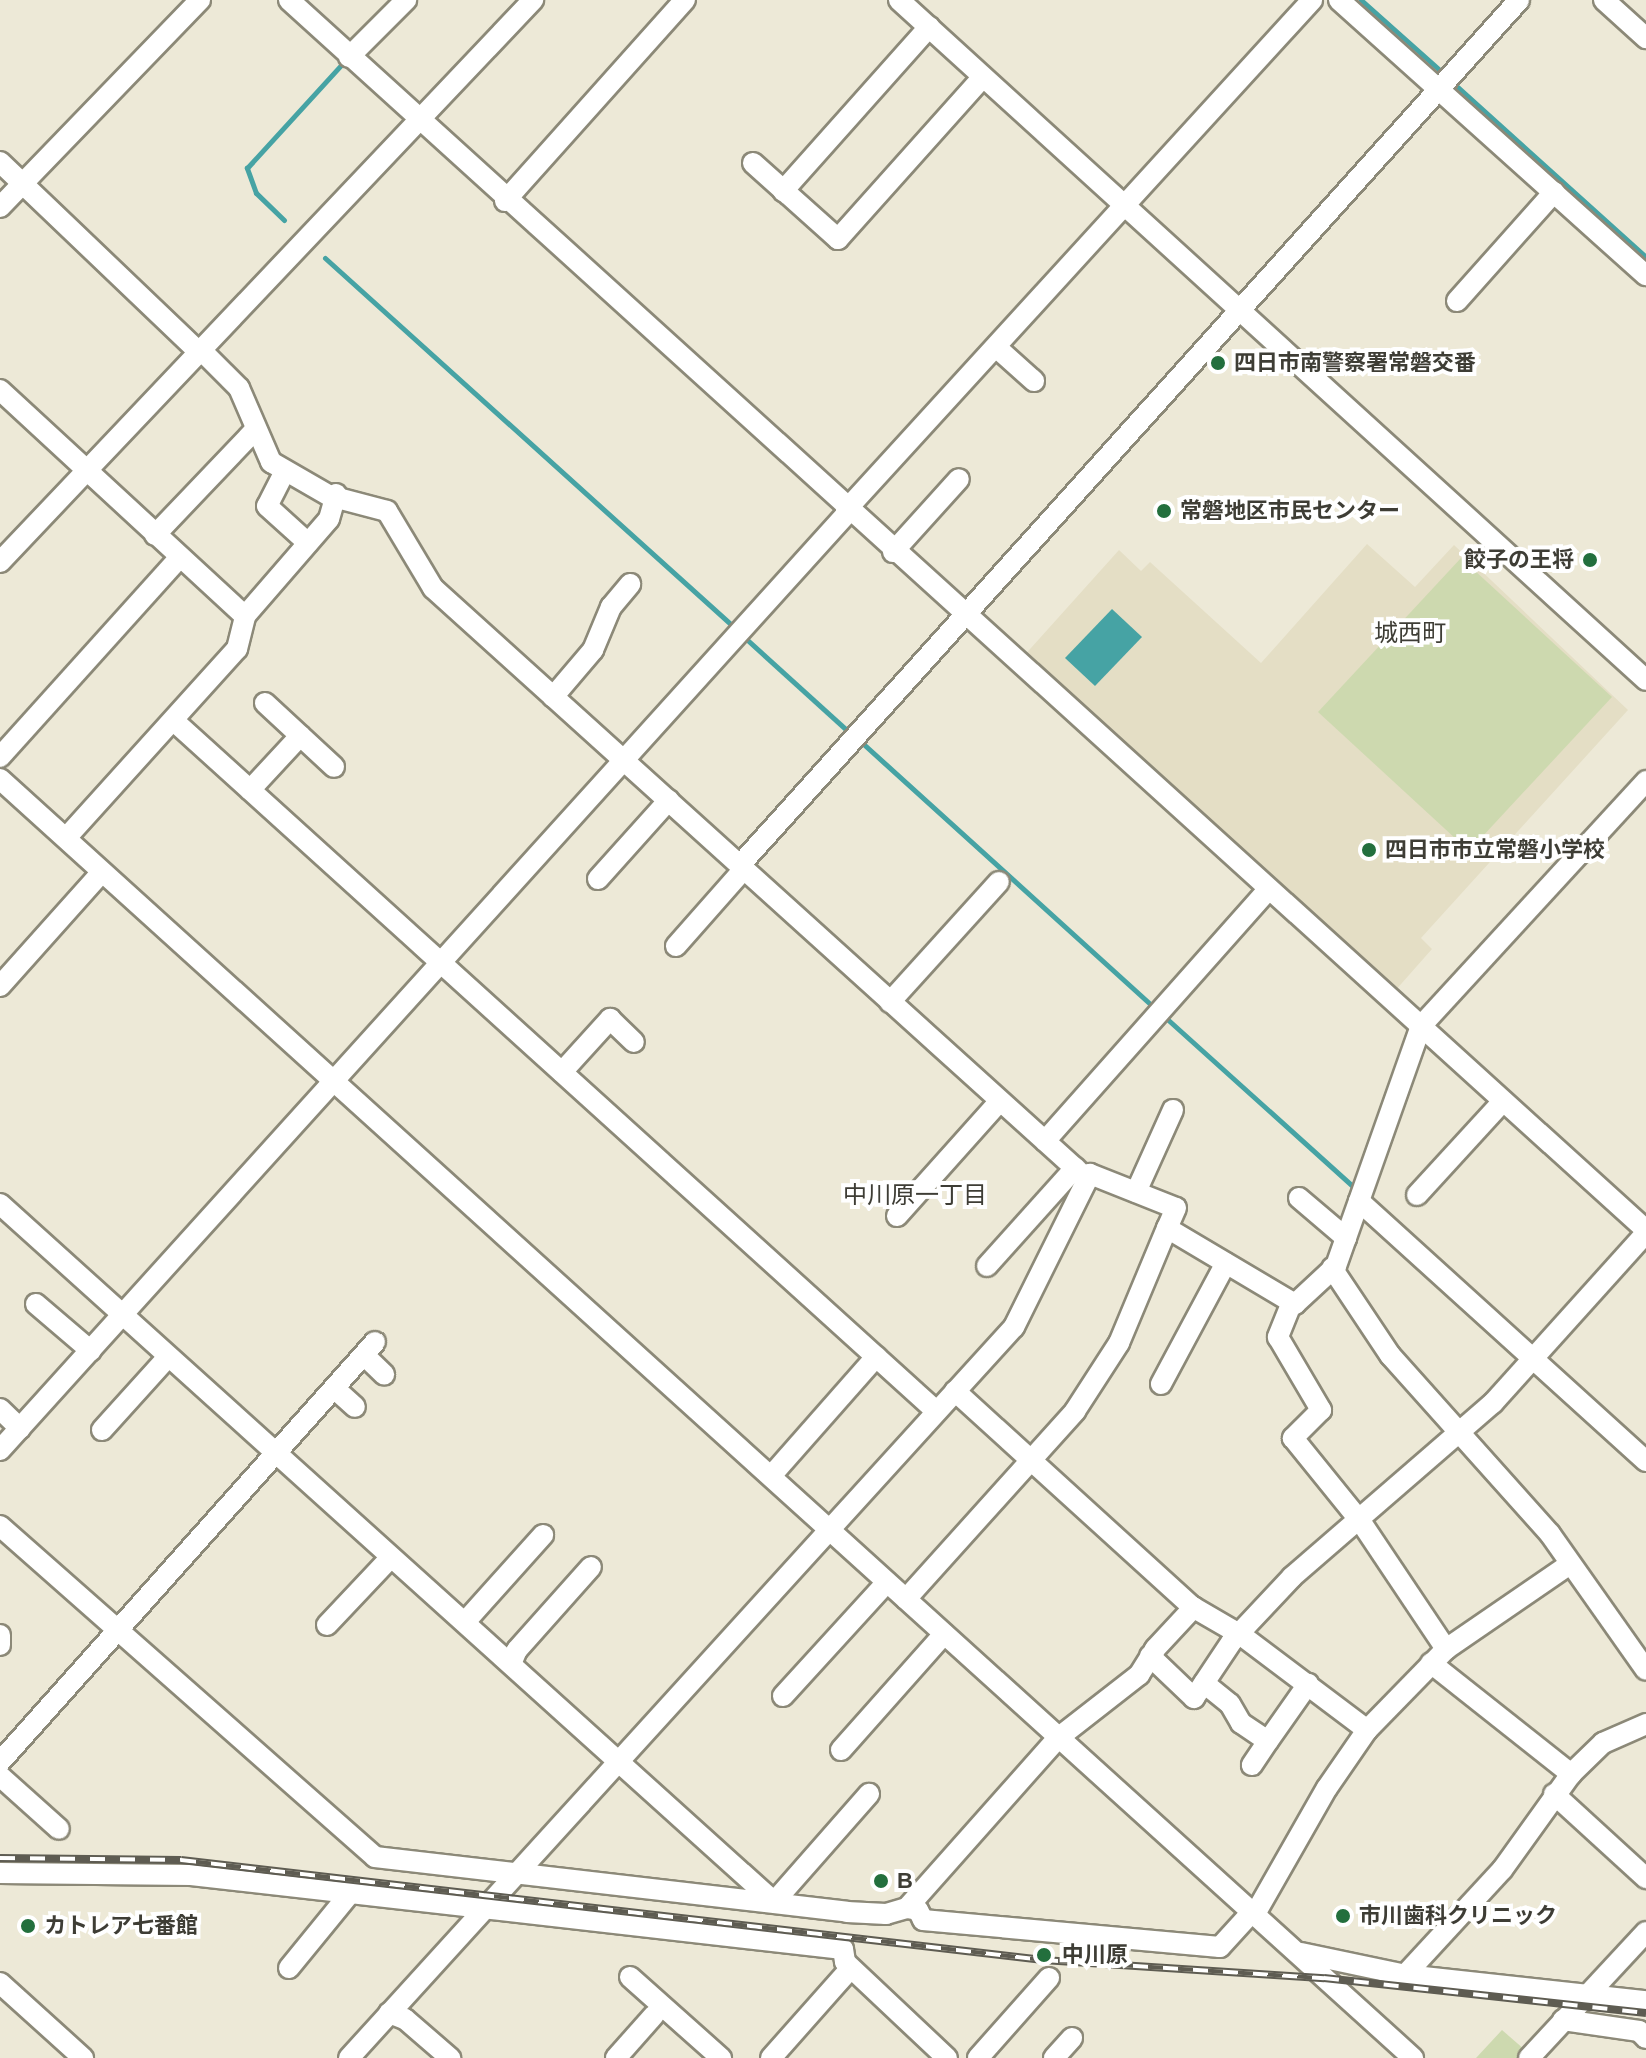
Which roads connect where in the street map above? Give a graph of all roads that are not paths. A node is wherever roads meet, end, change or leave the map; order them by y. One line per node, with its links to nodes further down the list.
1 (200, 0): 19 (street)
2 (289, 0): 13 (street)
3 (406, 0): 13 (street)
4 (533, 0): 16 (street)
5 (685, 0): 22 (street)
6 (899, 0): 11 (street)
7 (1312, 0): 23 (street)
8 (1339, 0): 15 (street)
9 (1519, 0): 15 (street)
10 (1604, 0): 12 (street)
11 (929, 27): 14 (street); 20 (street)
12 (1646, 38)
13 (349, 57): 16 (street)
14 (983, 77): 20 (street); 23 (street)
15 (1440, 88): 21 (street); 27 (street)
16 (418, 121): 22 (street); 29 (street)
17 (0, 162): 19 (street)
18 (753, 163): 20 (street)
19 (22, 184): 24 (street); 29 (street)
20 (783, 191)
21 (1554, 192): 25 (street); 26 (street)
22 (505, 201): 37 (street)
23 (1125, 206): 27 (street); 28 (street)
24 (0, 207)
25 (1646, 275)
26 (1457, 301)
27 (1242, 308): 44 (street); 46 (street)
28 (996, 347): 30 (street); 37 (street)
29 (199, 350): 32 (street); 33 (street)
30 (1034, 381)
31 (0, 390): 33 (street)
32 (256, 429): 34 (street); 38 (street)
33 (85, 471): 38 (street); 42 (street)
34 (284, 473): 36 (street); 39 (street)
35 (959, 479): 40 (street)
36 (336, 494): 39 (street); 47 (street)
37 (847, 511): 40 (street); 52 (street)
38 (155, 535): 41 (street)
39 (308, 543): 45 (street)
40 (893, 552): 44 (street)
41 (180, 557): 45 (street); 51 (street)
42 (0, 562)
43 (630, 584): 47 (street)
44 (963, 615): 59 (street); 63 (street)
45 (245, 616): 49 (street)
46 (1646, 680)
47 (553, 697): 52 (street)
48 (265, 703): 50 (street)
49 (174, 721): 56 (street); 58 (street)
50 (300, 736): 53 (street); 56 (street)
51 (0, 757)
52 (625, 760): 57 (street); 65 (street)
53 (334, 767)
54 (0, 779): 58 (street)
55 (1646, 781): 68 (street)
56 (250, 790): 65 (street)
57 (669, 800): 59 (street); 61 (street)
58 (66, 838): 60 (street)
59 (742, 867): 64 (street); 67 (street)
60 (102, 872): 66 (street); 71 (street)
61 (598, 879)
62 (999, 882): 67 (street)
63 (1269, 889): 68 (street); 75 (street)
64 (676, 946)
65 (442, 963): 70 (street); 71 (street)
66 (0, 986)
67 (890, 1002): 72 (street)
68 (1421, 1026): 73 (street); 80 (street)
69 (634, 1042): 70 (street)
70 (562, 1072): 94 (street)
71 (335, 1082): 91 (street); 110 (street)
72 (1000, 1101): 75 (street); 82 (street)
73 (1503, 1101): 78 (street); 84 (street)
74 (1173, 1110): 77 (street)
75 (1045, 1141): 76 (street)
76 (1081, 1173): 77 (street); 87 (street); 99 (street)
77 (1136, 1192): 83 (street)
78 (1417, 1195)
79 (1299, 1198): 85 (street)
80 (1359, 1201): 85 (street); 95 (street)
81 (0, 1204): 91 (street)
82 (897, 1216)
83 (1167, 1228): 86 (street); 109 (street)
84 (1646, 1232): 95 (street)
85 (1346, 1238): 88 (street)
86 (1226, 1263): 89 (street); 97 (street)
87 (987, 1266)
88 (1332, 1268): 89 (street); 105 (street)
89 (1292, 1302): 111 (street)
90 (36, 1304): 92 (street)
91 (123, 1318): 92 (street); 93 (street)
92 (91, 1351): 103 (street)
93 (168, 1357): 104 (street); 107 (street)
94 (876, 1357): 102 (street); 110 (street)
95 (1533, 1358): 105 (street); 108 (street)
96 (384, 1374): 98 (street)
97 (1161, 1384)
98 (334, 1388): 100 (street); 107 (street)
99 (955, 1391): 102 (street); 109 (street)
100 (355, 1407)
101 (0, 1409): 103 (street)
102 (936, 1411): 113 (street)
103 (20, 1428): 106 (street)
104 (102, 1430)
105 (1459, 1433): 111 (street); 116 (street)
106 (0, 1450)
107 (276, 1454): 115 (street); 123 (street)
108 (1646, 1461)
109 (1030, 1463): 119 (street); 120 (street)
110 (771, 1476): 113 (street)
111 (1361, 1522): 126 (street); 129 (street)
112 (0, 1526): 123 (street)
113 (830, 1529): 118 (street); 140 (street)
114 (543, 1535): 121 (street)
115 (391, 1557): 121 (street); 122 (street)
116 (1570, 1564): 129 (street); 131 (street)
117 (591, 1567): 130 (street)
118 (887, 1582): 119 (street); 134 (street)
119 (906, 1599): 124 (street)
120 (1194, 1607): 126 (street); 128 (street)
121 (465, 1622): 130 (street)
122 (327, 1625)
123 (115, 1631): 141 (street); 149 (street)
124 (944, 1634): 137 (street); 139 (street)
125 (0, 1635): 127 (street)
126 (1241, 1635): 132 (street); 133 (street)
127 (0, 1645)
128 (1150, 1656): 132 (street); 137 (street)
129 (1439, 1656): 136 (street); 143 (street)
130 (511, 1664): 140 (street)
131 (1646, 1670)
132 (1204, 1683): 138 (street)
133 (1308, 1684): 136 (street); 138 (street)
134 (783, 1696)
135 (1646, 1724): 143 (street)
136 (1367, 1730): 155 (street)
137 (1058, 1738): 153 (street); 155 (street)
138 (1268, 1741): 142 (street)
139 (841, 1750)
140 (619, 1761): 149 (street); 152 (street)
141 (0, 1762)
142 (1252, 1765)
143 (1571, 1774): 146 (street)
144 (0, 1776): 147 (street)
145 (869, 1794): 152 (street)
146 (1554, 1794): 150 (street); 160 (street)
147 (59, 1829)
148 (0, 1873): 151 (street)
149 (516, 1873): 152 (street); 154 (street)
150 (1646, 1878)
151 (351, 1892): 154 (street); 158 (street)
152 (774, 1902): 153 (street)
153 (907, 1908): 155 (street)
154 (483, 1911): 159 (street); 166 (street)
155 (1253, 1913): 157 (street)
156 (1646, 1932): 164 (street)
157 (1301, 1953): 160 (street); 180 (street)
158 (289, 1968)
159 (851, 1968): 171 (street); 177 (street)
160 (1405, 1975): 164 (street)
161 (630, 1977): 176 (street)
162 (1049, 1978): 178 (street)
163 (0, 1983): 172 (street)
164 (1589, 1994): 165 (street); 168 (street)
165 (1646, 2001)
166 (389, 2013): 173 (street); 174 (street)
167 (654, 2015): 175 (street)
168 (1563, 2020): 170 (street); 181 (street)
169 (1072, 2038): 179 (street)
170 (1646, 2038)
171 (932, 2054)
172 (83, 2058)
173 (349, 2058)
174 (450, 2058)
175 (616, 2058)
176 (721, 2058)
177 (771, 2058)
178 (978, 2058)
179 (1054, 2058)
180 (1413, 2058)
181 (1529, 2058)

